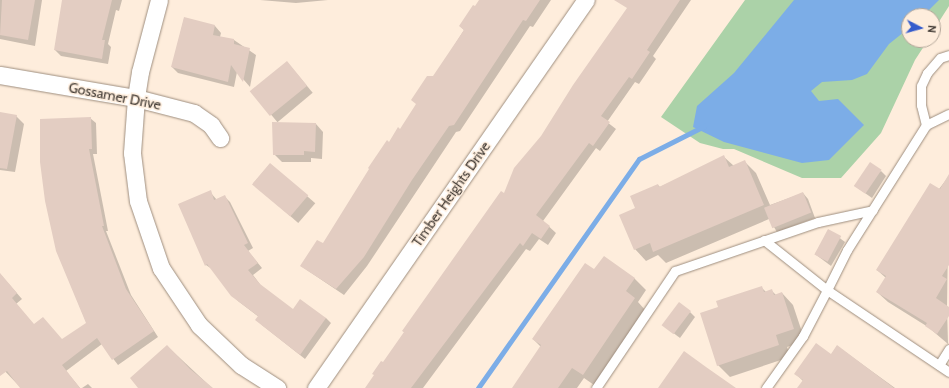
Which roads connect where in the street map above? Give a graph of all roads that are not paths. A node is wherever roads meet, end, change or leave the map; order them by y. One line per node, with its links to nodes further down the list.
1 (159, 0): 5 (street)
2 (586, 0): 16 (street, Timber Heights Drive)
3 (949, 55): 7 (lane)
4 (0, 75): 5 (street, Gossamer Drive)
5 (136, 98): 8 (street, Gossamer Drive); 15 (street)
6 (949, 114): 7 (lane)
7 (926, 125): 9 (lane)
8 (220, 138)
9 (873, 210): 10 (lane); 11 (lane)
10 (764, 240): 11 (lane); 17 (lane)
11 (827, 290): 13 (lane); 18 (lane)
12 (949, 349): 13 (lane)
13 (939, 365): 14 (lane)
14 (949, 372)
15 (277, 388)
16 (316, 388)
17 (596, 388)
18 (766, 388)

